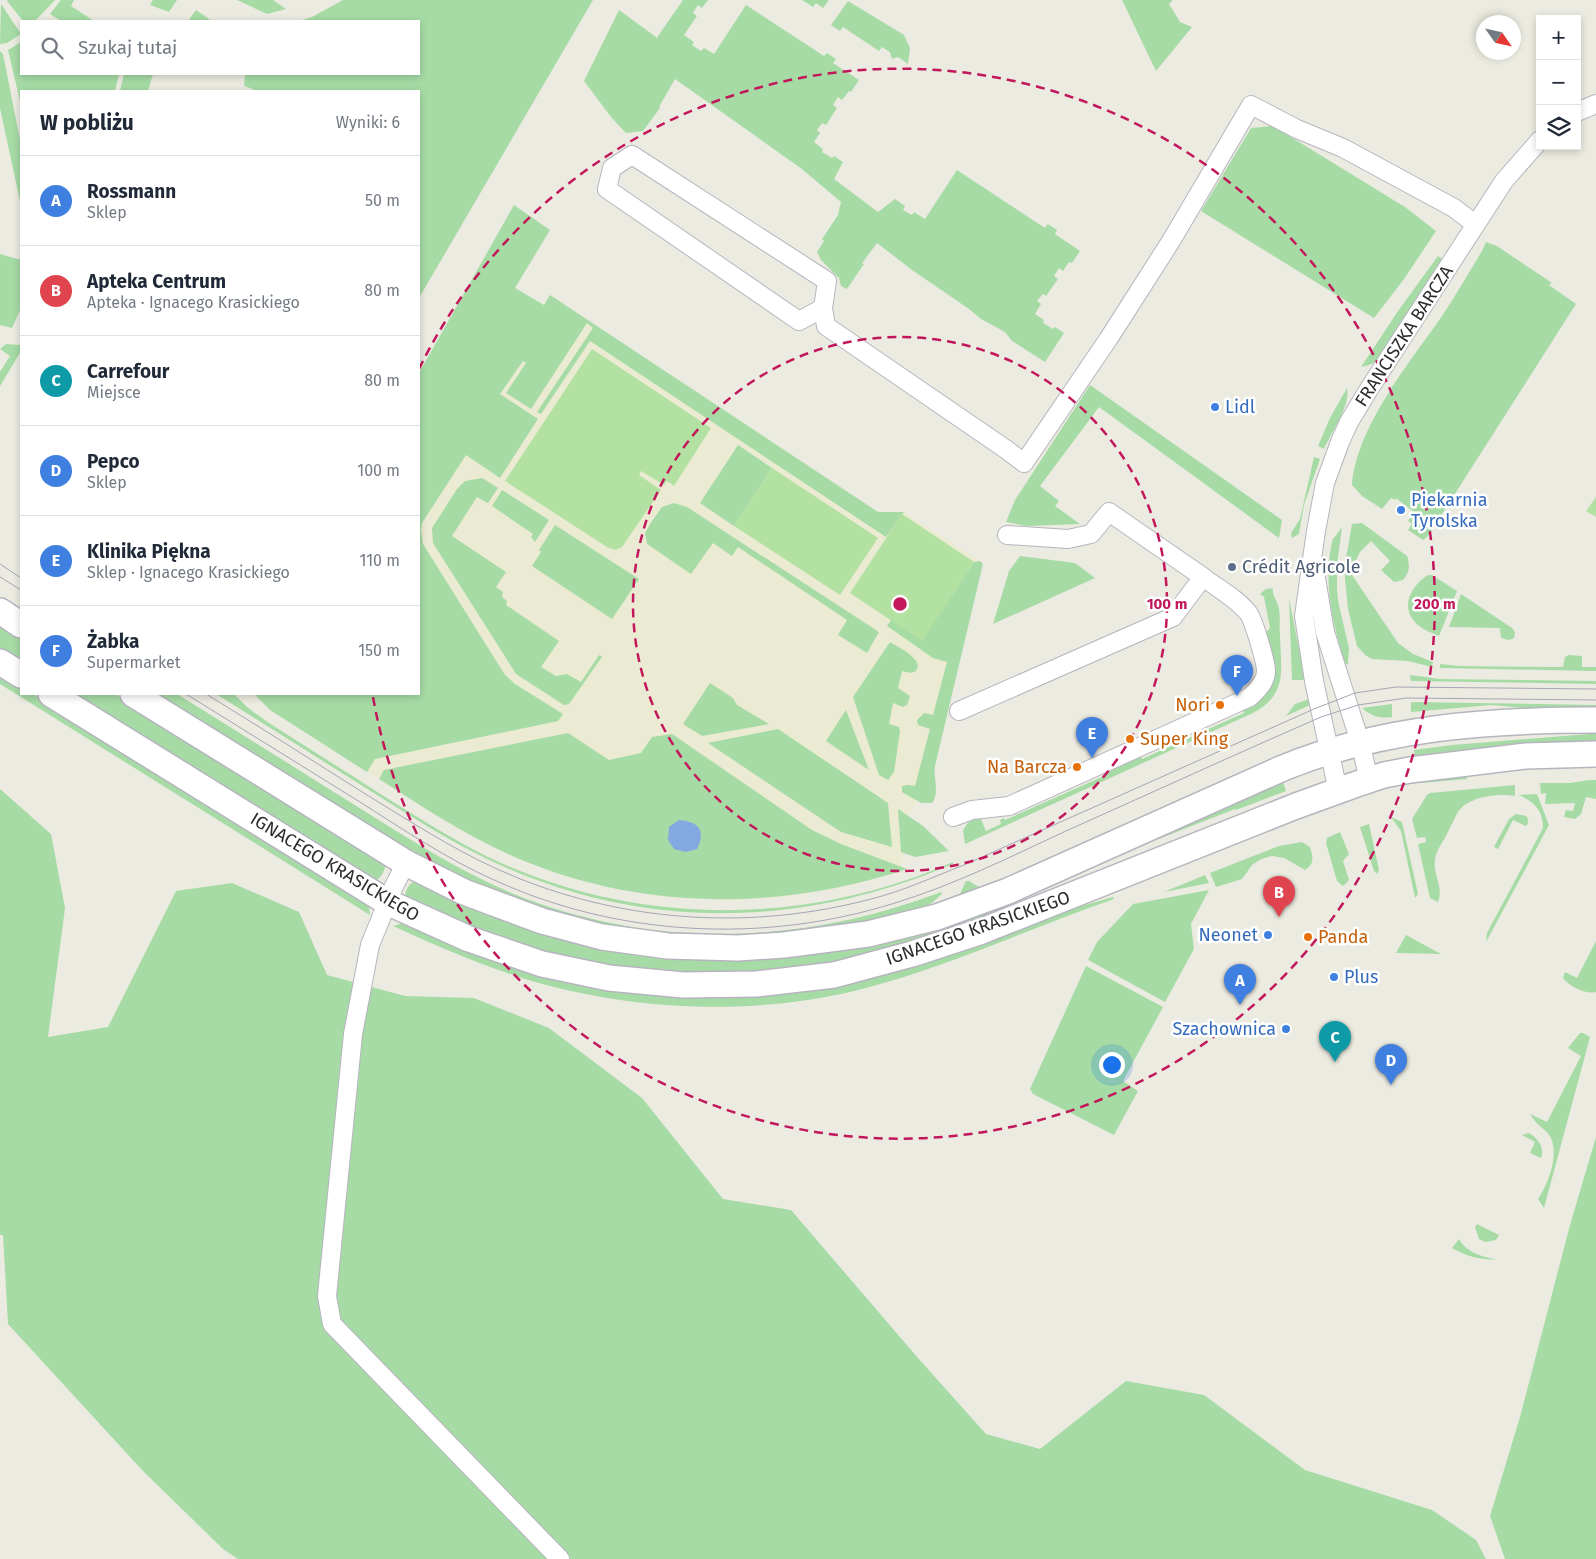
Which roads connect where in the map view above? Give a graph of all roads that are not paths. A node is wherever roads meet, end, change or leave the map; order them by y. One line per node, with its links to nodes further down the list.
1 (1596, 104): 2 (street)
2 (1581, 110)
3 (1536, 144): 4 (street, FRANCISZKA BARCZA)
4 (1475, 224): 5 (street); 7 (street, FRANCISZKA BARCZA)
5 (822, 308): 5 (street)
6 (1007, 535): 8 (street)
7 (1313, 554): 17 (street, FRANCISZKA BARCZA); 18 (street, FRANCISZKA BARCZA)
8 (1203, 577): 15 (street); 22 (street)
9 (0, 612): 10 (main road)
10 (20, 624)
11 (0, 662): 12 (main road)
12 (20, 674)
13 (53, 695): 24 (main road, IGNACEGO KRASICKIEGO)
14 (135, 695): 23 (main road, IGNACEGO KRASICKIEGO)
15 (958, 710)
16 (1596, 720): 17 (main road, IGNACEGO KRASICKIEGO)
17 (1360, 742): 18 (main road, IGNACEGO KRASICKIEGO); 20 (street, FRANCISZKA BARCZA)
18 (1328, 751): 21 (street, FRANCISZKA BARCZA); 23 (main road, IGNACEGO KRASICKIEGO)
19 (1596, 754): 20 (main road, IGNACEGO KRASICKIEGO)
20 (1369, 780): 21 (main road, IGNACEGO KRASICKIEGO)
21 (1338, 791): 24 (main road, IGNACEGO KRASICKIEGO)
22 (953, 817)
23 (406, 863): 24 (street)
24 (387, 902): 25 (street)
25 (560, 1559)

